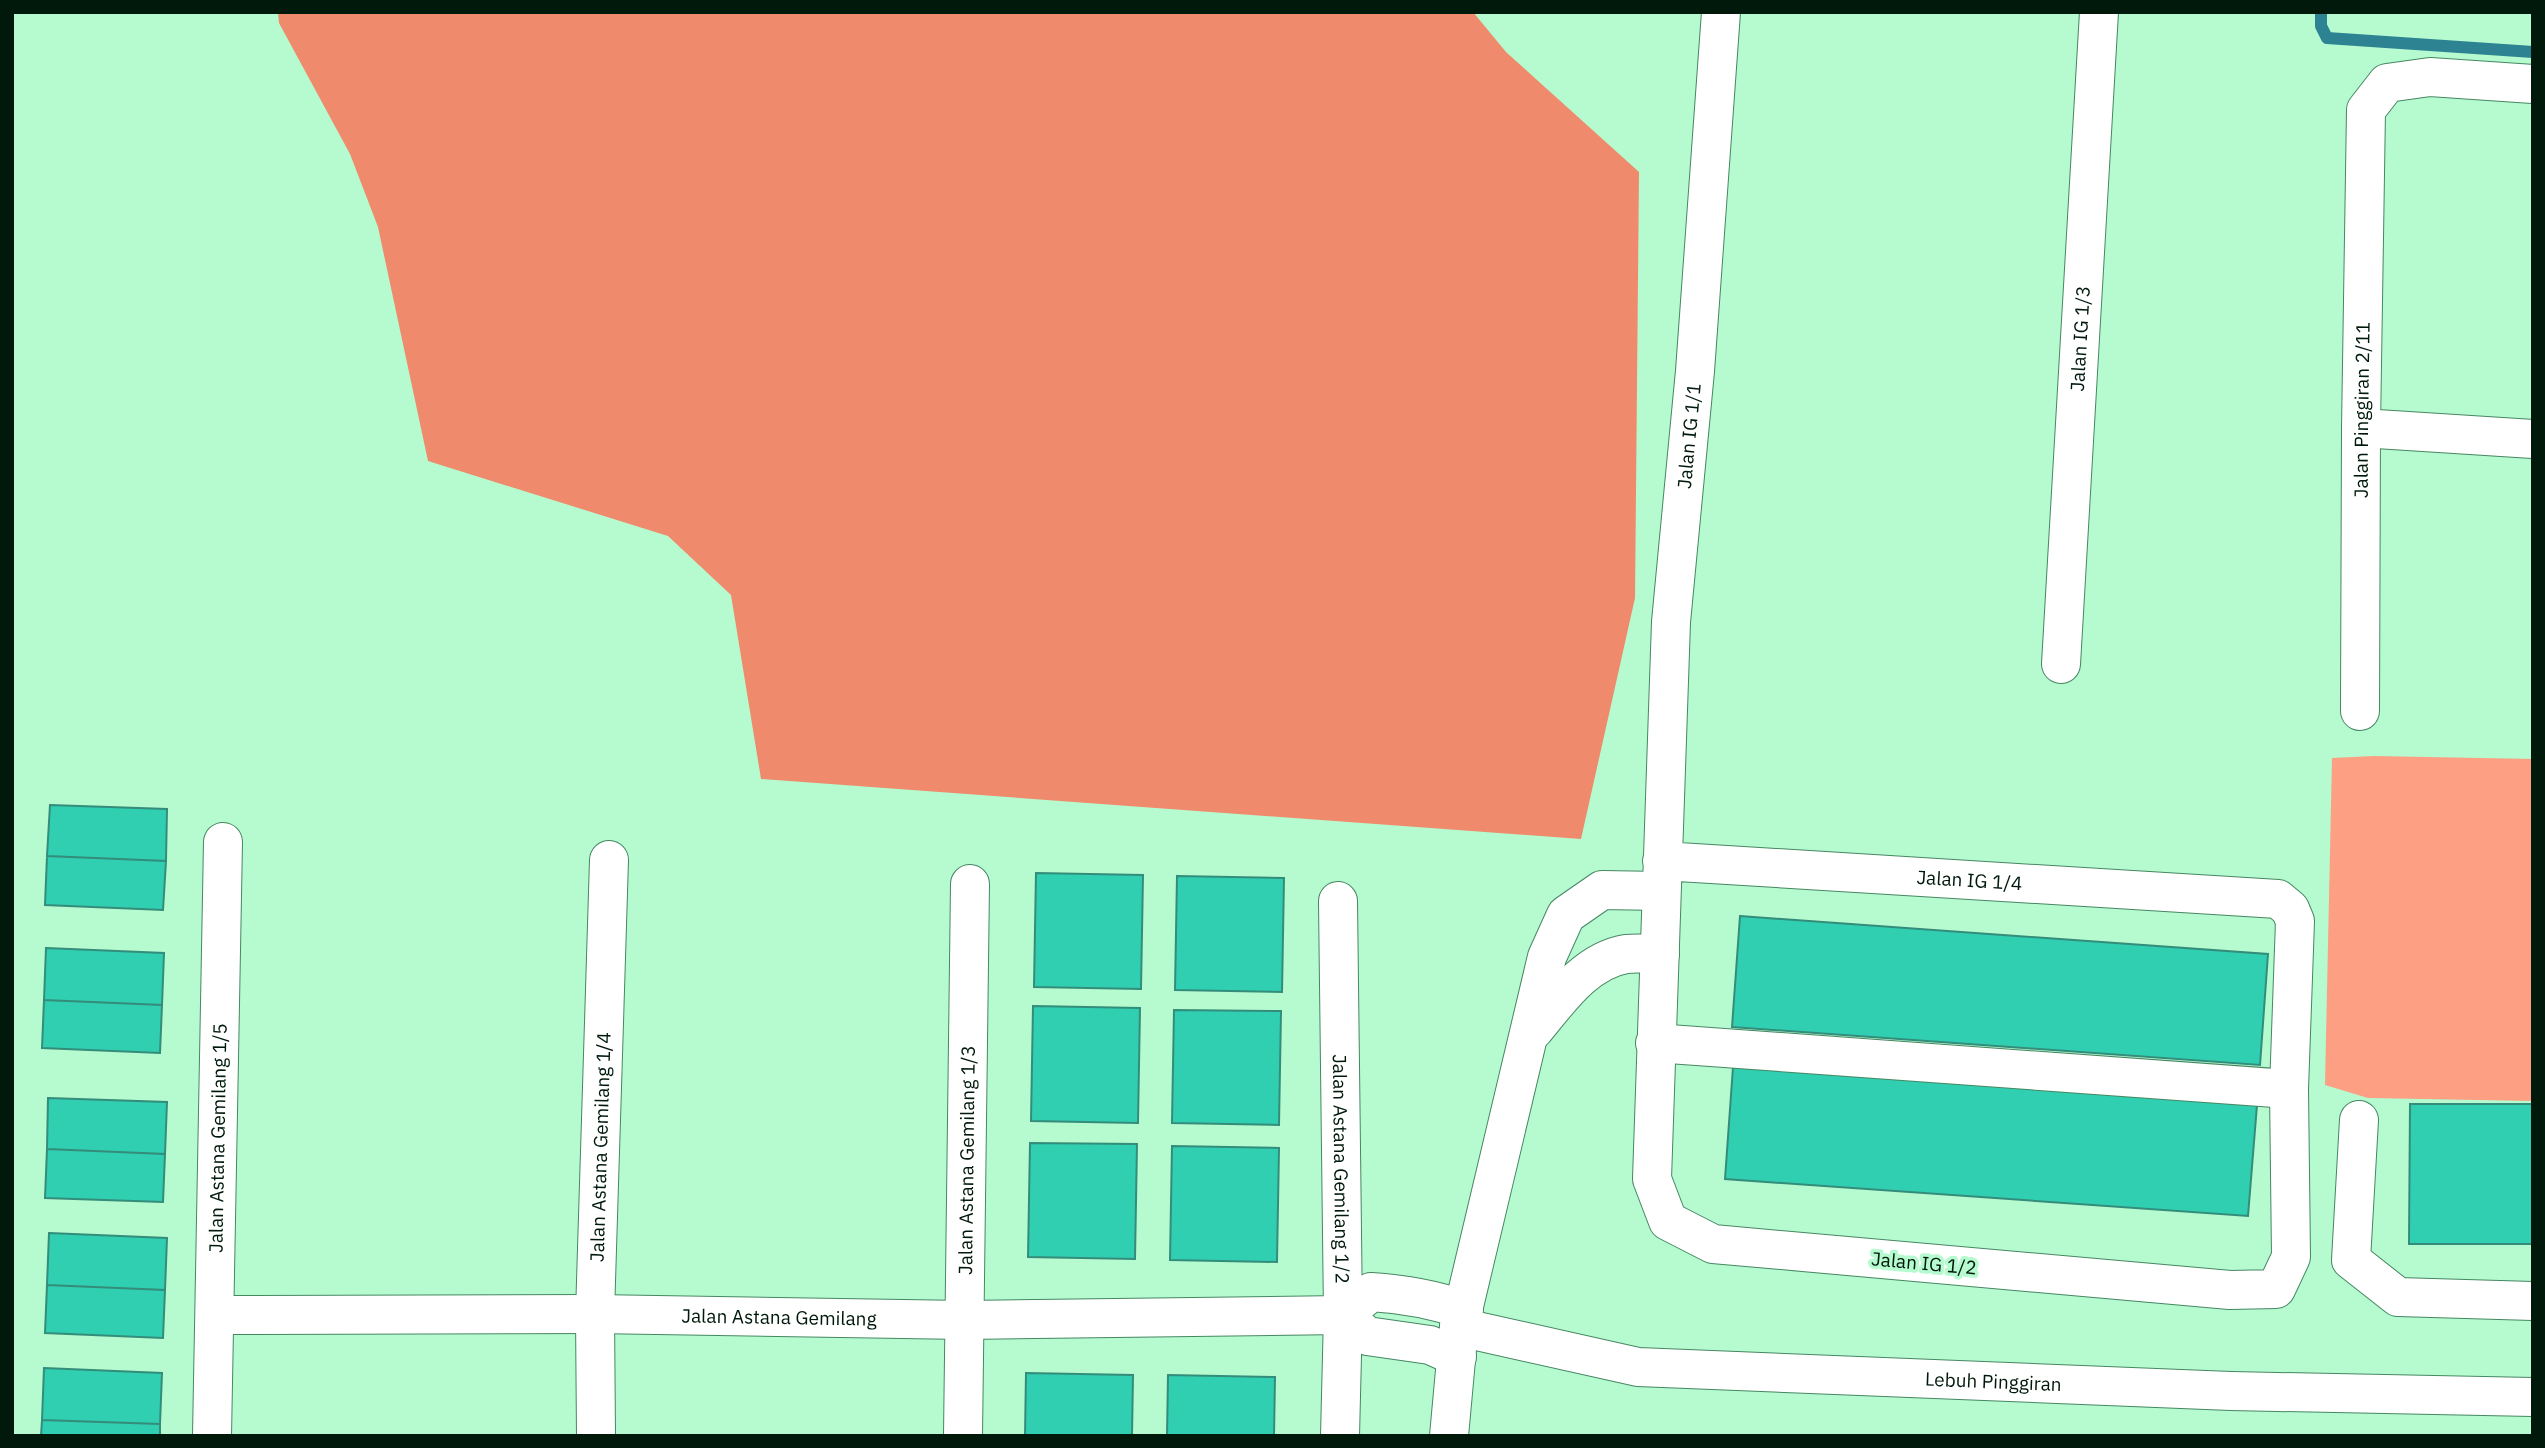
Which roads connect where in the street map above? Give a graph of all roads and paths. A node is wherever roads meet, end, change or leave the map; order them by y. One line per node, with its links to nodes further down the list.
1 (1721, 12): 10 (street, Jalan IG 1/1)
2 (2099, 12): 6 (street, Jalan IG 1/3)
3 (2533, 84): 4 (street, Jalan Pinggiran 2/11)
4 (2361, 428): 5 (street); 7 (street, Jalan Pinggiran 2/11)
5 (2533, 439)
6 (2060, 664)
7 (2360, 711)
8 (223, 842): 21 (street, Jalan Astana Gemilang 1/5)
9 (609, 860): 20 (street, Jalan Astana Gemilang 1/4)
10 (1661, 876): 13 (street, Jalan IG 1/1); 14 (street, Jalan IG 1/4); 16 (street, Jalan IG 1/4)
11 (970, 884): 23 (street, Jalan Astana Gemilang 1/3)
12 (1338, 901): 22 (street, Jalan Astana Gemilang 1/2)
13 (1660, 954): 14 (street); 15 (street, Jalan IG 1/1)
14 (1530, 1034): 24 (street, Jalan IG 1/4)
15 (1655, 1043): 16 (street); 18 (street, Jalan IG 1/1)
16 (2289, 1089): 18 (street, Jalan IG 1/2)
17 (2358, 1120): 19 (street)
18 (1652, 1179)
19 (2533, 1301)
20 (595, 1314): 21 (street, Jalan Astana Gemilang); 23 (street, Jalan Astana Gemilang); 27 (street, Jalan Astana Gemilang 1/4)
21 (215, 1315): 26 (street, Jalan Astana Gemilang 1/5)
22 (1343, 1315): 23 (street, Jalan Astana Gemilang); 24 (street); 29 (street, Jalan Astana Gemilang 1/2)
23 (965, 1320): 28 (street, Jalan Astana Gemilang 1/3)
24 (1460, 1332): 25 (street, Lebuh Pinggiran); 30 (street, Jalan IG 1/4)
25 (2533, 1397)
26 (212, 1436)
27 (596, 1436)
28 (963, 1436)
29 (1340, 1436)
30 (1449, 1436)

